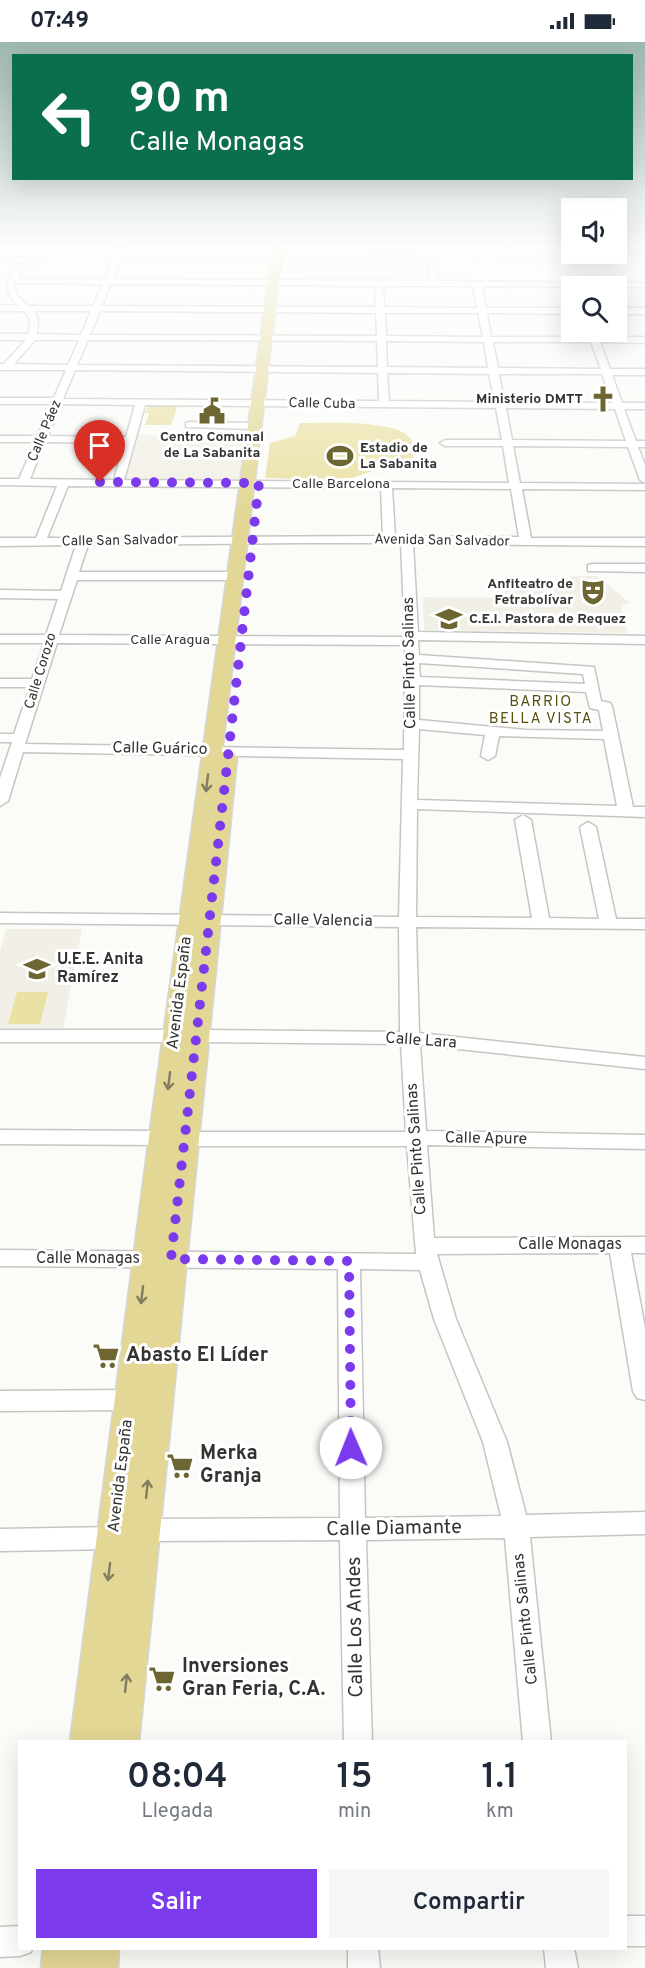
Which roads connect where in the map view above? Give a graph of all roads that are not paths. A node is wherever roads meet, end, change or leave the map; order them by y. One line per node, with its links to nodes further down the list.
1 (381, 335): 17 (street)
2 (0, 336): 6 (street)
3 (349, 336): 9 (street)
4 (404, 336): 10 (street)
5 (486, 336): 10 (street)
6 (32, 337): 7 (street); 14 (street)
7 (85, 337): 9 (street); 15 (street, Calle Páez)
8 (561, 337): 10 (street)
9 (271, 338): 16 (main road, Avenida España)
10 (487, 339): 18 (street)
11 (627, 339): 12 (street)
12 (645, 340)
13 (595, 342): 19 (street)
14 (4, 367): 15 (street)
15 (72, 368): 16 (street); 22 (street, Calle Páez)
16 (268, 369): 17 (street); 28 (main road, Avenida España)
17 (383, 370): 18 (street); 24 (street)
18 (493, 370): 19 (street); 25 (street)
19 (606, 371): 20 (street); 26 (street)
20 (645, 372)
21 (0, 401): 22 (street, Calle Cuba)
22 (58, 402): 23 (street, Calle Cuba); 31 (street, Calle Páez)
23 (141, 402): 28 (street, Calle Cuba); 32 (street)
24 (384, 405): 25 (street, Calle Cuba); 28 (street, Calle Cuba)
25 (500, 405): 26 (street, Calle Cuba); 34 (street)
26 (619, 406): 27 (street, Calle Cuba); 35 (street)
27 (645, 406)
28 (260, 411): 29 (street); 42 (main road, Avenida España)
29 (190, 425)
30 (0, 439): 31 (street)
31 (42, 440): 32 (street); 39 (street, Calle Páez)
32 (130, 440): 41 (street)
33 (445, 443): 34 (street)
34 (507, 443): 35 (street); 44 (street)
35 (632, 444): 36 (street); 37 (street)
36 (645, 444)
37 (645, 480)
38 (0, 482): 39 (street, Calle Barcelona)
39 (23, 482): 40 (street, Calle Barcelona)
40 (64, 482): 41 (street, Calle Barcelona); 52 (street)
41 (118, 483): 42 (street, Calle Barcelona)
42 (253, 483): 43 (street, Calle Barcelona); 46 (main road, Avenida España)
43 (386, 484): 44 (street, Calle Barcelona); 47 (street)
44 (515, 486): 45 (street, Calle Barcelona); 50 (street)
45 (645, 487)
46 (246, 539): 47 (street, Avenida San Salvador); 49 (street, Calle San Salvador); 57 (main road, Avenida España); 64 (main road, Avenida España)
47 (389, 540): 48 (street, Avenida San Salvador)
48 (407, 540): 50 (street, Avenida San Salvador); 61 (street, Calle Pinto Salinas)
49 (82, 541): 52 (street, Calle San Salvador); 56 (street, Calle Corozo)
50 (526, 541): 53 (street, Avenida San Salvador)
51 (0, 542): 52 (street, Calle San Salvador)
52 (40, 542)
53 (645, 542)
54 (592, 568): 55 (street)
55 (645, 568)
56 (71, 576): 57 (street); 59 (street, Calle Corozo)
57 (235, 576): 64 (main road, Avenida España)
58 (0, 594): 59 (street)
59 (65, 595): 62 (street, Calle Corozo)
60 (0, 639): 62 (street, Calle Aragua)
61 (412, 639): 63 (street, Calle Aragua); 64 (street, Calle Aragua); 65 (street, Calle Pinto Salinas)
62 (51, 640): 64 (street, Calle Aragua); 68 (street, Calle Corozo)
63 (645, 640)
64 (233, 641): 75 (main road, Avenida España)
65 (412, 659): 66 (street, Calle Pinto Salinas); 69 (street)
66 (413, 681): 69 (street); 70 (street, Calle Pinto Salinas)
67 (0, 683): 68 (street)
68 (37, 683): 74 (street, Calle Corozo)
69 (592, 688): 72 (street)
70 (412, 724): 71 (street); 76 (street, Calle Pinto Salinas)
71 (493, 731): 72 (street); 77 (street)
72 (610, 735): 80 (street)
73 (0, 738): 74 (street, Calle Guárico)
74 (19, 743): 75 (street, Calle Guárico); 78 (street, Calle Corozo)
75 (220, 751): 76 (street, Calle Guárico); 85 (main road, Avenida España)
76 (411, 755): 79 (street, Calle Pinto Salinas)
77 (488, 756)
78 (0, 801)
79 (410, 804): 80 (street); 86 (street, Calle Pinto Salinas)
80 (626, 811): 81 (street)
81 (645, 812)
82 (523, 820): 87 (street)
83 (588, 827): 88 (street)
84 (0, 918): 85 (street, Calle Valencia)
85 (199, 919): 86 (street, Calle Valencia); 91 (main road, Avenida España)
86 (408, 922): 87 (street, Calle Valencia); 92 (street, Calle Pinto Salinas)
87 (541, 923): 88 (street, Calle Valencia)
88 (609, 924): 89 (street, Calle Valencia)
89 (645, 924)
90 (0, 1036): 91 (street, Calle Lara)
91 (185, 1036): 92 (street, Calle Lara); 95 (main road, Avenida España)
92 (410, 1038): 93 (street, Calle Lara); 96 (street, Calle Pinto Salinas)
93 (645, 1063)
94 (0, 1137): 95 (street, Calle Apure)
95 (173, 1138): 96 (street, Calle Apure); 102 (main road, Avenida España); 103 (main road, Avenida España)
96 (417, 1138): 97 (street, Calle Apure); 100 (street, Calle Pinto Salinas)
97 (645, 1142)
98 (618, 1245): 99 (street, Calle Monagas); 100 (street, Calle Monagas); 105 (street)
99 (645, 1245)
100 (426, 1254): 104 (street, Calle Monagas); 109 (street, Calle Pinto Salinas)
101 (0, 1258): 102 (street, Calle Monagas)
102 (147, 1259): 103 (street, Calle Monagas); 106 (main road, Avenida España, one-way to 106)
103 (171, 1259): 104 (street, Calle Monagas); 111 (main road, Avenida España, one-way to 103)
104 (349, 1261): 110 (street, Calle Los Andes)
105 (645, 1390)
106 (130, 1400): 107 (street); 112 (main road, Avenida España)
107 (0, 1401)
108 (645, 1523): 109 (street, Calle Diamante)
109 (516, 1527): 110 (street, Calle Diamante); 117 (street, Calle Pinto Salinas)
110 (353, 1529): 111 (street, Calle Diamante); 116 (street, Calle Los Andes)
111 (142, 1530): 115 (main road, Avenida España, one-way to 111)
112 (113, 1538): 113 (street); 114 (main road, Avenida España, one-way to 114)
113 (0, 1540)
114 (89, 1740)
115 (120, 1740)
116 (358, 1740)
117 (537, 1740)
118 (627, 1931): 119 (street)
119 (645, 1931)
120 (18, 1941): 121 (street)
121 (0, 1942)
122 (64, 1950): 126 (main road)
123 (99, 1950): 127 (main road)
124 (363, 1950): 128 (street)
125 (559, 1950): 129 (street)
126 (62, 1968)
127 (97, 1968)
128 (364, 1968)
129 (562, 1968)

